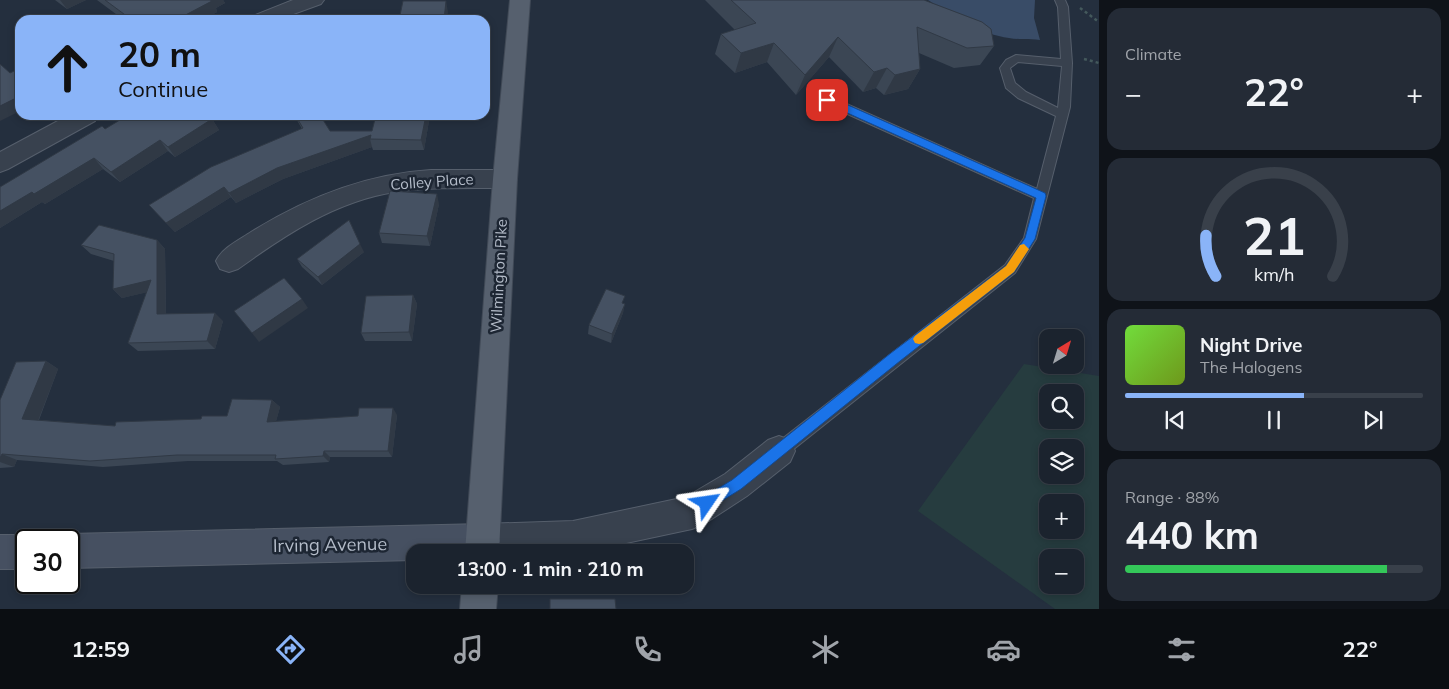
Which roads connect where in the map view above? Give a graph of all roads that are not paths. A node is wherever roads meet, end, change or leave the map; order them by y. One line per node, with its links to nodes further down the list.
1 (314, 0): 4 (street)
2 (520, 0): 10 (main road, Wilmington Pike)
3 (1060, 0): 5 (lane)
4 (272, 15)
5 (1066, 63): 7 (lane); 7 (lane)
6 (827, 100): 11 (lane)
7 (1062, 114): 11 (lane)
8 (78, 120): 9 (street)
9 (0, 163)
10 (505, 179): 12 (street, Colley Place); 14 (main road, Wilmington Pike)
11 (1041, 196): 13 (lane)
12 (229, 262)
13 (779, 451): 15 (street, Irving Avenue)
14 (482, 544)
15 (505, 544)
16 (406, 547): 17 (street, Irving Avenue)
17 (80, 551)
18 (0, 552): 19 (street)
19 (15, 552)
20 (479, 594): 21 (main road)
21 (478, 609)

